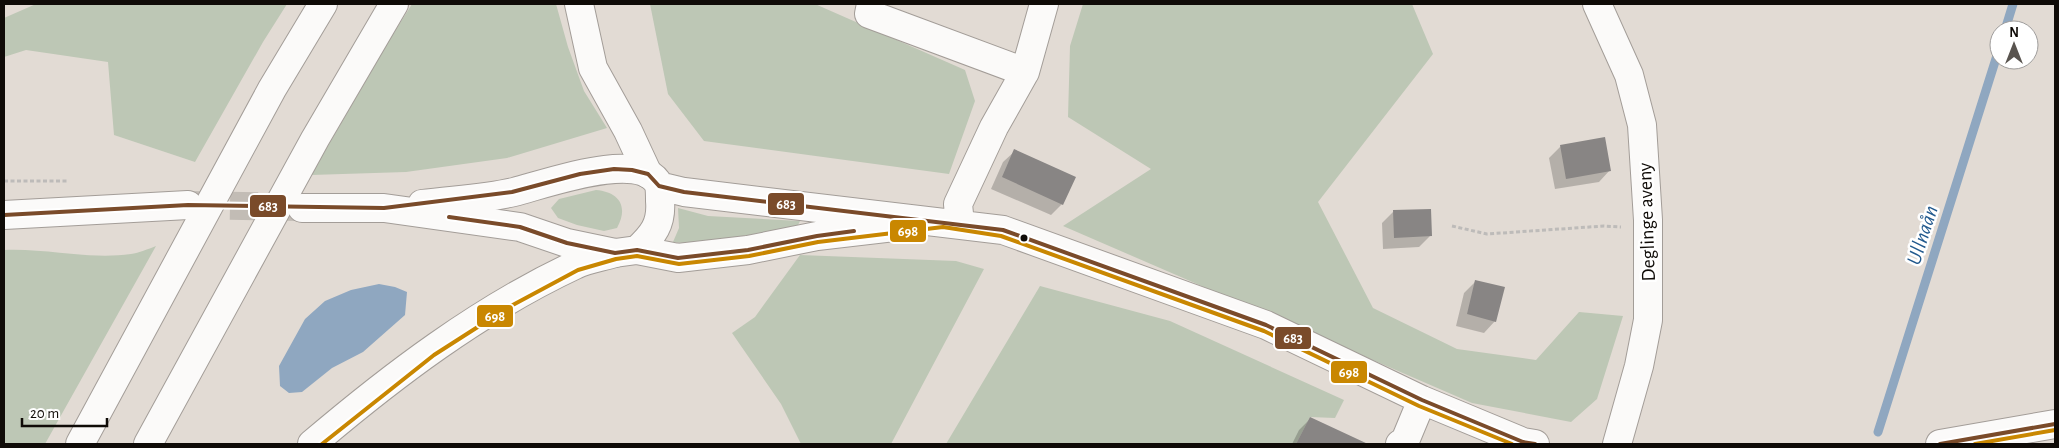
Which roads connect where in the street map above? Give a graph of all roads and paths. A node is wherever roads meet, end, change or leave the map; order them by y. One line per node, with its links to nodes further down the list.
1 (323, 4): 20 (main road)
2 (394, 4): 21 (main road)
3 (579, 4): 8 (main road)
4 (871, 4): 7 (main road)
5 (1044, 4): 7 (main road)
6 (1597, 4): 15 (main road, Deglinge aveny)
7 (1025, 72): 13 (main road)
8 (654, 180): 11 (main road); 13 (main road); 16 (main road)
9 (188, 205): 12 (main road)
10 (302, 208): 11 (main road)
11 (384, 208): 16 (main road)
12 (4, 215)
13 (951, 222): 16 (main road); 17 (main road)
14 (1452, 226): 15 (path)
15 (1648, 228): 25 (main road, Deglinge aveny)
16 (626, 251): 22 (main road)
17 (1422, 400): 23 (main road); 24 (main road)
18 (2055, 424): 19 (main road)
19 (1995, 440): 26 (main road)
20 (80, 444)
21 (148, 444)
22 (312, 444)
23 (1400, 444)
24 (1535, 444)
25 (1617, 444)
26 (1940, 444)

